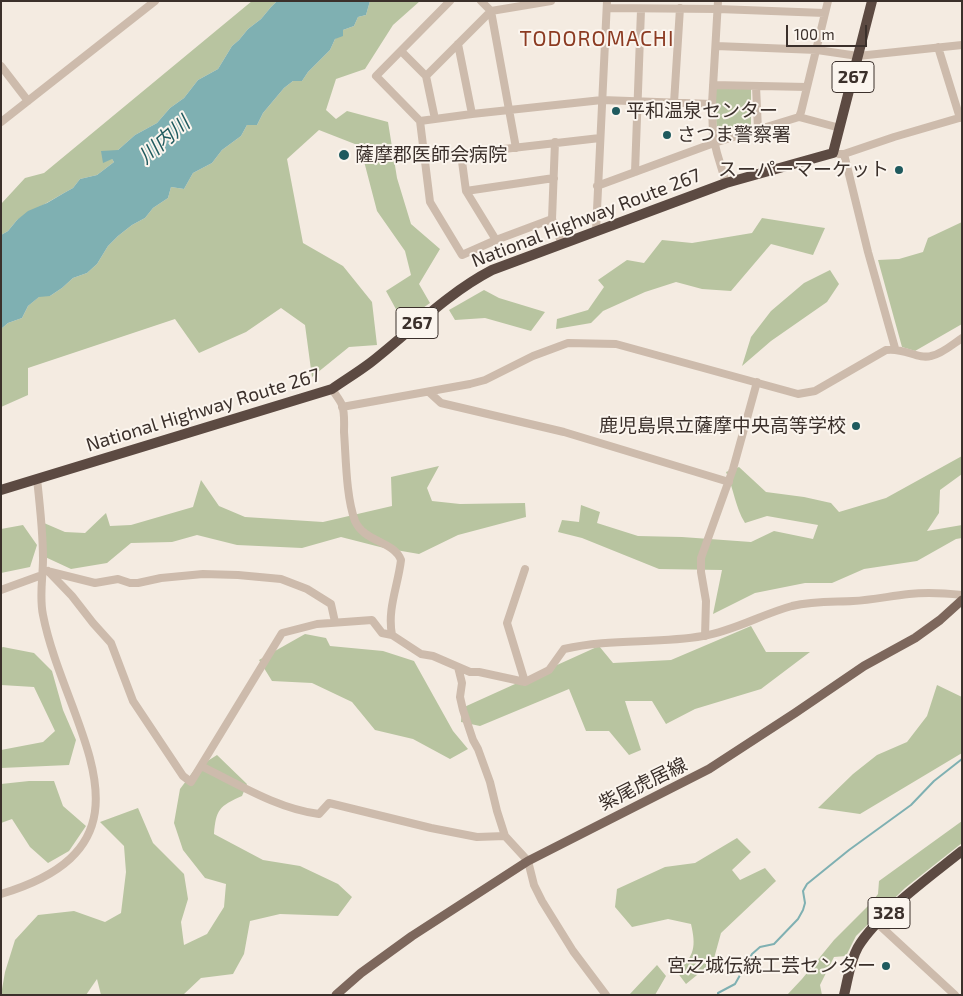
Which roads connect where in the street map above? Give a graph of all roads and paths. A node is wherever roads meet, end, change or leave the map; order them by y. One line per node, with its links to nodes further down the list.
1 (155, 1): 26 (street)
2 (450, 1): 18 (street)
3 (481, 1): 11 (street)
4 (551, 1): 11 (street)
5 (828, 1): 12 (street)
6 (872, 1): 19 (highway, 267)
7 (607, 5): 10 (street); 25 (street)
8 (718, 5): 9 (street); 12 (street); 15 (street)
9 (680, 8): 10 (street); 28 (street)
10 (641, 10): 27 (street)
11 (491, 11): 13 (street); 30 (street)
12 (825, 13): 17 (street)
13 (458, 44): 21 (street); 31 (street)
14 (962, 45): 16 (street)
15 (716, 46): 17 (street); 22 (street)
16 (938, 47): 19 (street); 33 (street)
17 (817, 50): 19 (street); 24 (street)
18 (401, 51): 21 (street); 35 (street)
19 (858, 56): 37 (highway, 267)
20 (1, 66): 26 (street)
21 (426, 76): 34 (street)
22 (713, 85): 23 (street); 29 (street)
23 (756, 86): 24 (street); 38 (street)
24 (807, 87): 32 (street)
25 (602, 100): 27 (street); 30 (street); 39 (street)
26 (28, 101): 36 (street)
27 (638, 101): 28 (street); 47 (street)
28 (674, 103): 29 (street)
29 (712, 104): 41 (street)
30 (509, 111): 31 (street); 42 (street)
31 (472, 114): 34 (street)
32 (799, 116): 37 (street); 38 (street)
33 (961, 117): 45 (street)
34 (435, 118): 35 (street)
35 (420, 121): 46 (street)
36 (1, 122)
37 (840, 128): 44 (highway, 267)
38 (758, 130): 41 (street)
39 (600, 138): 40 (street); 50 (street)
40 (555, 142): 42 (street); 48 (street)
41 (714, 143): 47 (street); 49 (street)
42 (516, 148): 43 (street)
43 (461, 154): 46 (street); 51 (street)
44 (833, 154): 45 (street); 49 (highway, National Highway Route 267 / 267)
45 (844, 154): 57 (street)
46 (425, 158): 54 (street)
47 (635, 172): 50 (street)
48 (554, 178): 51 (street); 52 (street)
49 (726, 183): 53 (highway, National Highway Route 267 / 267)
50 (598, 186): 53 (street)
51 (466, 191): 54 (street)
52 (552, 219): 54 (street); 55 (street)
53 (596, 231): 55 (highway, National Highway Route 267 / 267)
54 (496, 240)
55 (562, 244): 59 (highway, National Highway Route 267 / 267)
56 (962, 338): 57 (street)
57 (895, 348): 58 (street)
58 (757, 382): 60 (street); 63 (street)
59 (332, 389): 61 (street); 62 (highway, National Highway Route 267 / 267)
60 (429, 392): 61 (street); 63 (street)
61 (342, 406): 71 (street)
62 (37, 479): 64 (highway, National Highway Route 267 / 267); 66 (street)
63 (729, 482): 72 (street)
64 (1, 490)
65 (525, 569): 74 (street)
66 (44, 572): 67 (street); 70 (street); 75 (street); 79 (street)
67 (1, 590)
68 (962, 595): 72 (street)
69 (962, 600): 78 (main road, 紫尾虎居線)
70 (335, 622): 71 (street); 75 (street)
71 (392, 635): 73 (street)
72 (704, 636): 74 (street)
73 (458, 667): 74 (street); 76 (street)
74 (525, 682)
75 (201, 766): 76 (street)
76 (505, 836): 78 (street)
77 (962, 851): 80 (highway, 328)
78 (528, 861): 81 (main road, 紫尾虎居線); 82 (street)
79 (1, 894)
80 (877, 923): 83 (highway, 328); 84 (street)
81 (336, 995)
82 (606, 995)
83 (844, 995)
84 (955, 995)

